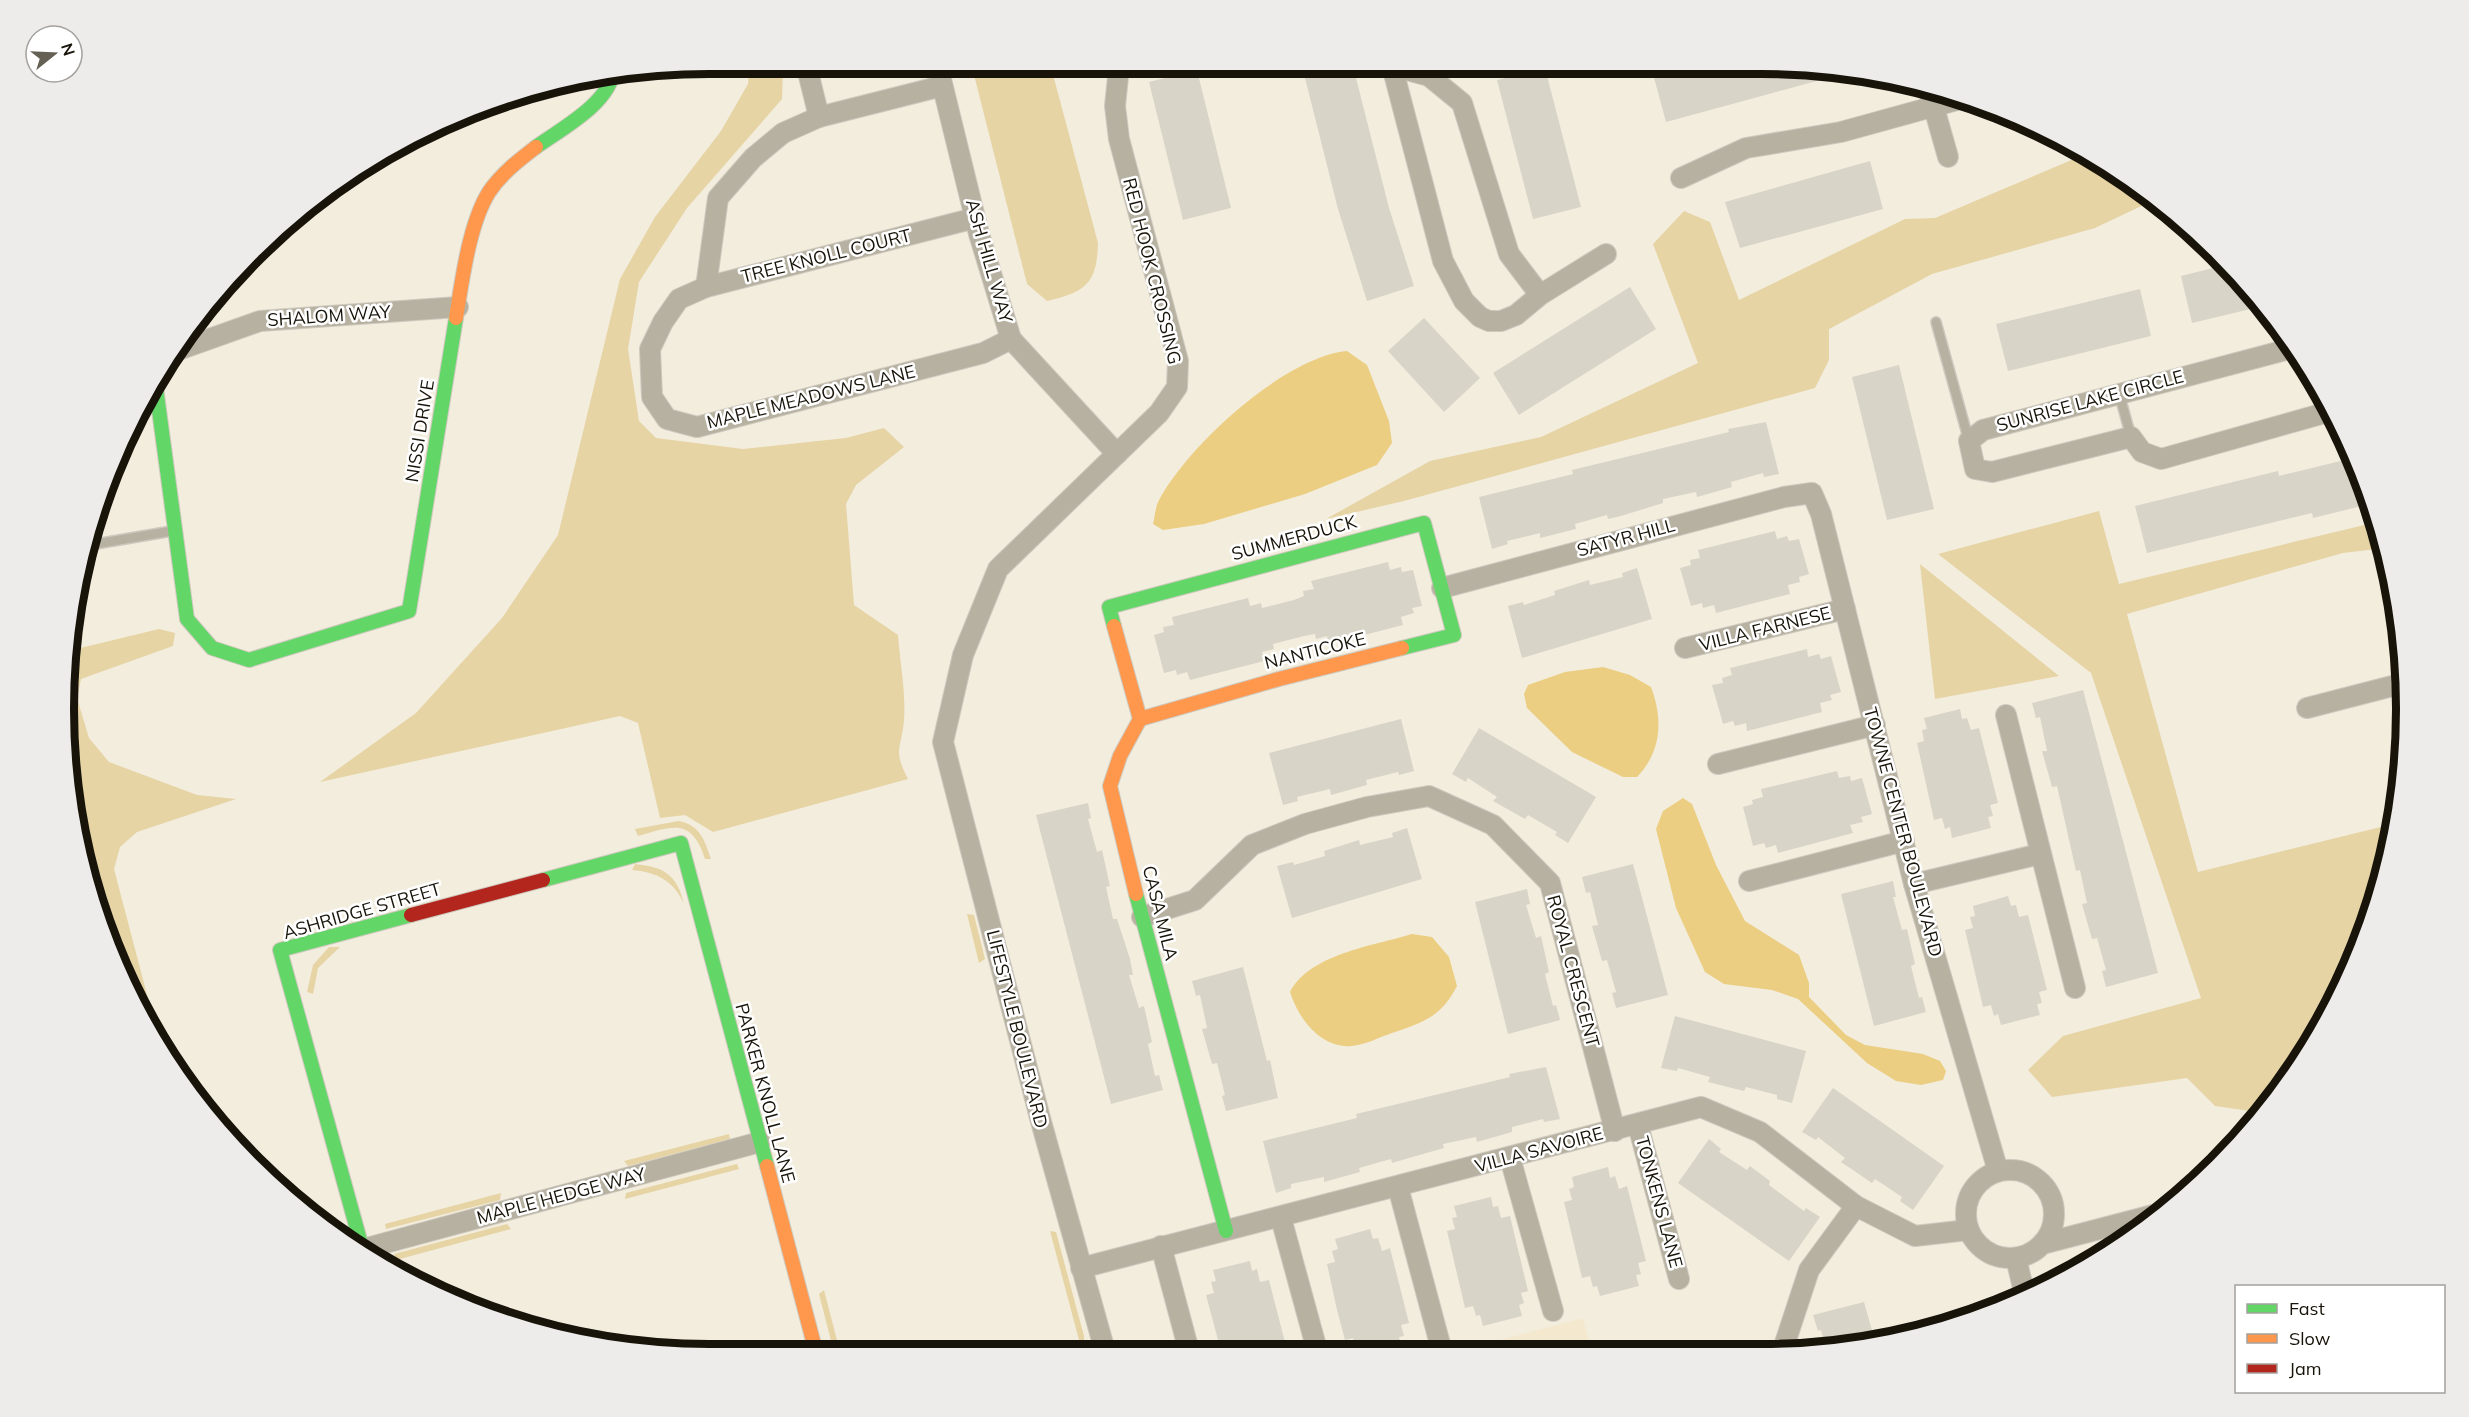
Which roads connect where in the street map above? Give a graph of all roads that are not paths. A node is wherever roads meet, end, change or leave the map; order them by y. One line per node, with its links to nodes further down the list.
1 (808, 74): 8 (street)
2 (1118, 74): 26 (street, RED HOOK CROSSING)
3 (1394, 74): 14 (street)
4 (1422, 74): 14 (street)
5 (940, 77): 8 (street); 11 (street, ASH HILL WAY)
6 (612, 81): 16 (street, NISSI DRIVE)
7 (1932, 98): 9 (street); 10 (street)
8 (819, 117): 13 (street)
9 (1948, 157)
10 (1681, 178)
11 (975, 218): 13 (street, TREE KNOLL COURT); 18 (street, ASH HILL WAY)
12 (1606, 254): 14 (street)
13 (706, 287): 15 (street, TREE KNOLL COURT)
14 (1540, 295)
15 (679, 299): 18 (street, MAPLE MEADOWS LANE)
16 (458, 307): 19 (street, SHALOM WAY); 28 (street, NISSI DRIVE)
17 (1936, 322): 25 (lane)
18 (1011, 339): 26 (street, ASH HILL WAY)
19 (188, 347)
20 (2284, 350): 21 (street, SUNRISE LAKE CIRCLE)
21 (2119, 393): 24 (lane); 25 (street, SUNRISE LAKE CIRCLE)
22 (156, 396): 28 (street)
23 (2322, 414): 24 (street)
24 (2131, 437): 25 (street)
25 (1969, 441)
26 (1117, 454): 34 (street, RED HOOK CROSSING)
27 (1812, 494): 30 (street, SATYR HILL); 31 (street, TOWNE CENTER BOULEVARD)
28 (175, 530): 29 (lane)
29 (95, 544)
30 (1442, 588): 37 (street, NANTICOKE); 37 (street, SUMMERDUCK)
31 (1845, 609): 32 (street, VILLA FARNESE); 38 (street, TOWNE CENTER BOULEVARD)
32 (1685, 648)
33 (2395, 685): 35 (street)
34 (951, 706): 63 (street, LIFESTYLE BOULEVARD)
35 (2307, 708)
36 (2006, 715): 42 (street)
37 (1140, 719): 45 (street, CASA MILA)
38 (1875, 725): 39 (street); 40 (street, TOWNE CENTER BOULEVARD)
39 (1718, 764)
40 (1904, 841): 43 (street); 44 (street, TOWNE CENTER BOULEVARD)
41 (681, 843): 49 (street, PARKER KNOLL LANE); 58 (street, ASHRIDGE STREET)
42 (2040, 854): 44 (street); 46 (street)
43 (1749, 881)
44 (1914, 884): 51 (street, TOWNE CENTER BOULEVARD)
45 (1142, 917): 48 (street, ROYAL CRESCENT); 57 (street, CASA MILA)
46 (2075, 988)
47 (1638, 1125): 48 (street, VILLA SAVOIRE); 53 (street, VILLA SAVOIRE); 64 (street, TONKENS LANE)
48 (1615, 1131): 50 (street, VILLA SAVOIRE)
49 (760, 1142): 61 (street, MAPLE HEDGE WAY); 68 (street, PARKER KNOLL LANE)
50 (1510, 1158): 52 (street, VILLA SAVOIRE); 66 (street)
51 (1998, 1171): 56 (street); 59 (street)
52 (1398, 1187): 54 (street, VILLA SAVOIRE); 72 (street)
53 (1856, 1206): 56 (street, VILLA SAVOIRE); 67 (street)
54 (1281, 1218): 57 (street, VILLA SAVOIRE); 71 (street)
55 (2137, 1219): 59 (street)
56 (1968, 1230): 62 (street)
57 (1226, 1231): 60 (street, VILLA SAVOIRE)
58 (360, 1238)
59 (2042, 1244): 62 (street)
60 (1161, 1246): 63 (street, VILLA SAVOIRE); 70 (street)
61 (374, 1247)
62 (2016, 1258): 65 (street)
63 (1081, 1268): 69 (street, LIFESTYLE BOULEVARD)
64 (1679, 1280)
65 (2023, 1286)
66 (1553, 1311)
67 (1785, 1343)
68 (814, 1344)
69 (1104, 1344)
70 (1187, 1344)
71 (1315, 1344)
72 (1440, 1344)

